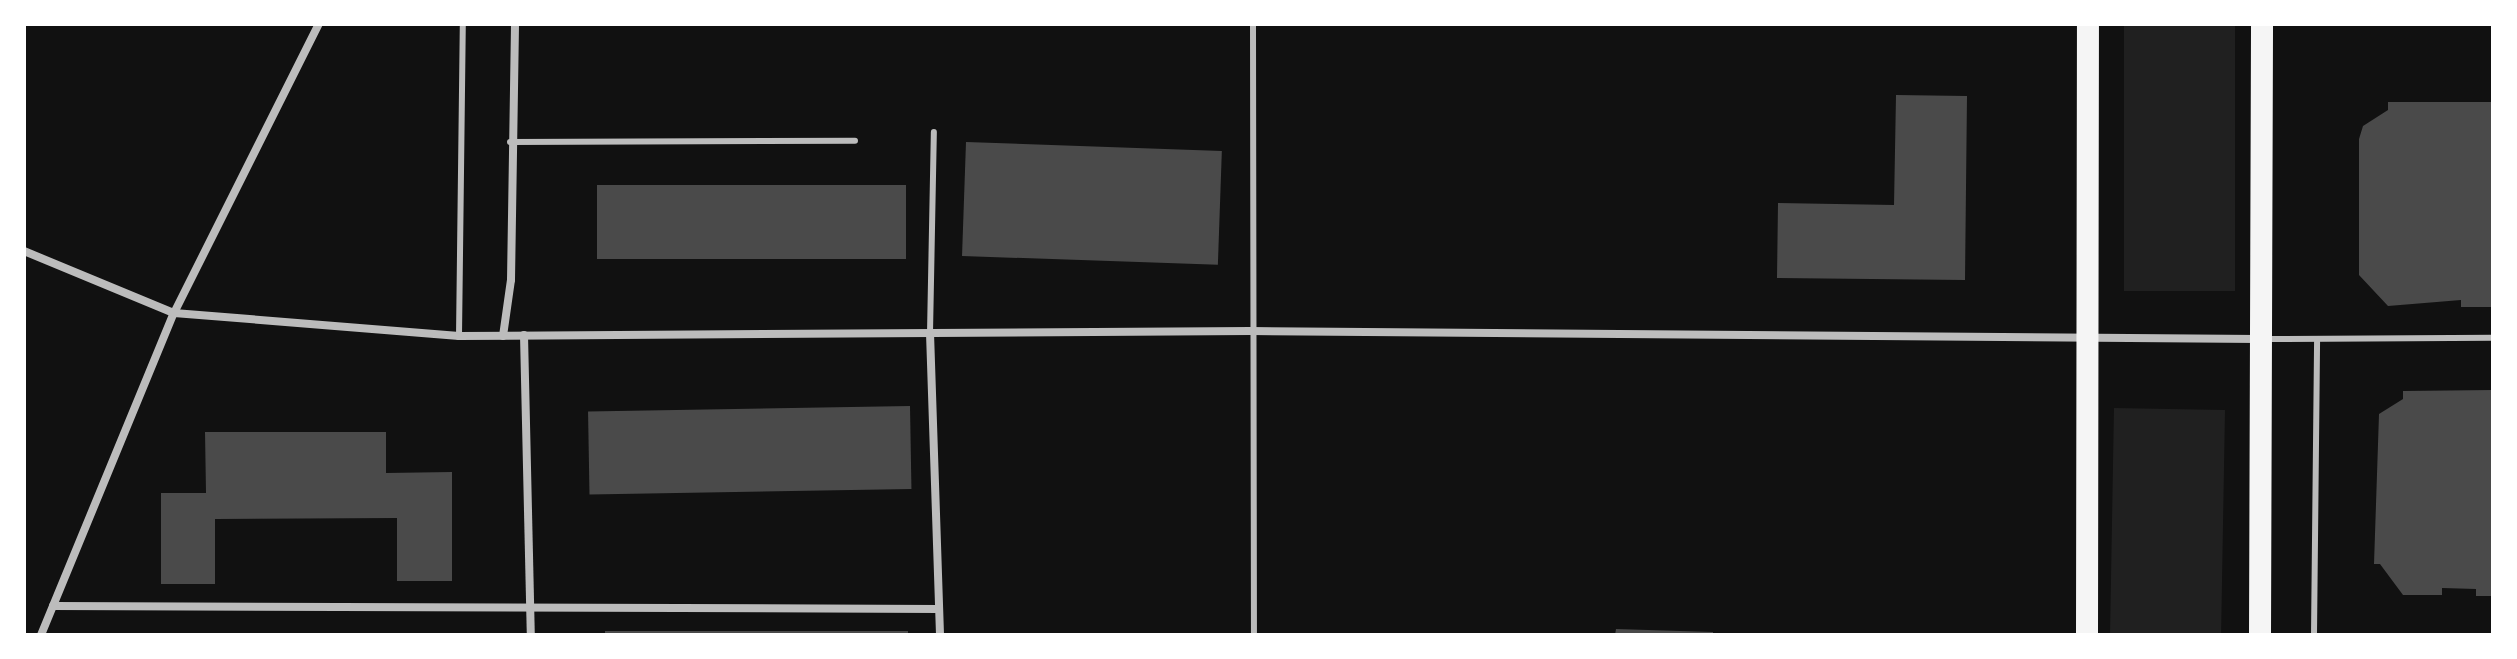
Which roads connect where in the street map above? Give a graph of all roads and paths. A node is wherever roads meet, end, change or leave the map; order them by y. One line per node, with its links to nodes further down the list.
1 (319, 24): 11 (street)
2 (463, 24): 15 (lane)
3 (515, 24): 9 (street)
4 (1253, 24): 12 (lane)
5 (2088, 24): 20 (highway)
6 (2262, 24): 18 (highway)
7 (934, 132): 13 (lane)
8 (855, 141): 9 (lane)
9 (510, 142): 16 (street)
10 (24, 251): 11 (street)
11 (174, 313): 15 (street); 21 (street)
12 (1251, 331): 13 (street); 20 (street); 27 (lane)
13 (930, 333): 14 (street); 23 (street)
14 (524, 335): 16 (street); 22 (street)
15 (459, 336): 16 (street)
16 (503, 336)
17 (2493, 338): 19 (lane)
18 (2261, 339): 19 (lane); 20 (street); 29 (highway)
19 (2317, 339): 30 (lane)
20 (2088, 341): 28 (highway)
21 (53, 606): 22 (street); 24 (street)
22 (530, 606): 23 (street); 25 (street)
23 (939, 609): 26 (street)
24 (41, 635)
25 (531, 635)
26 (940, 635)
27 (1254, 635)
28 (2087, 635)
29 (2260, 635)
30 (2314, 635)

